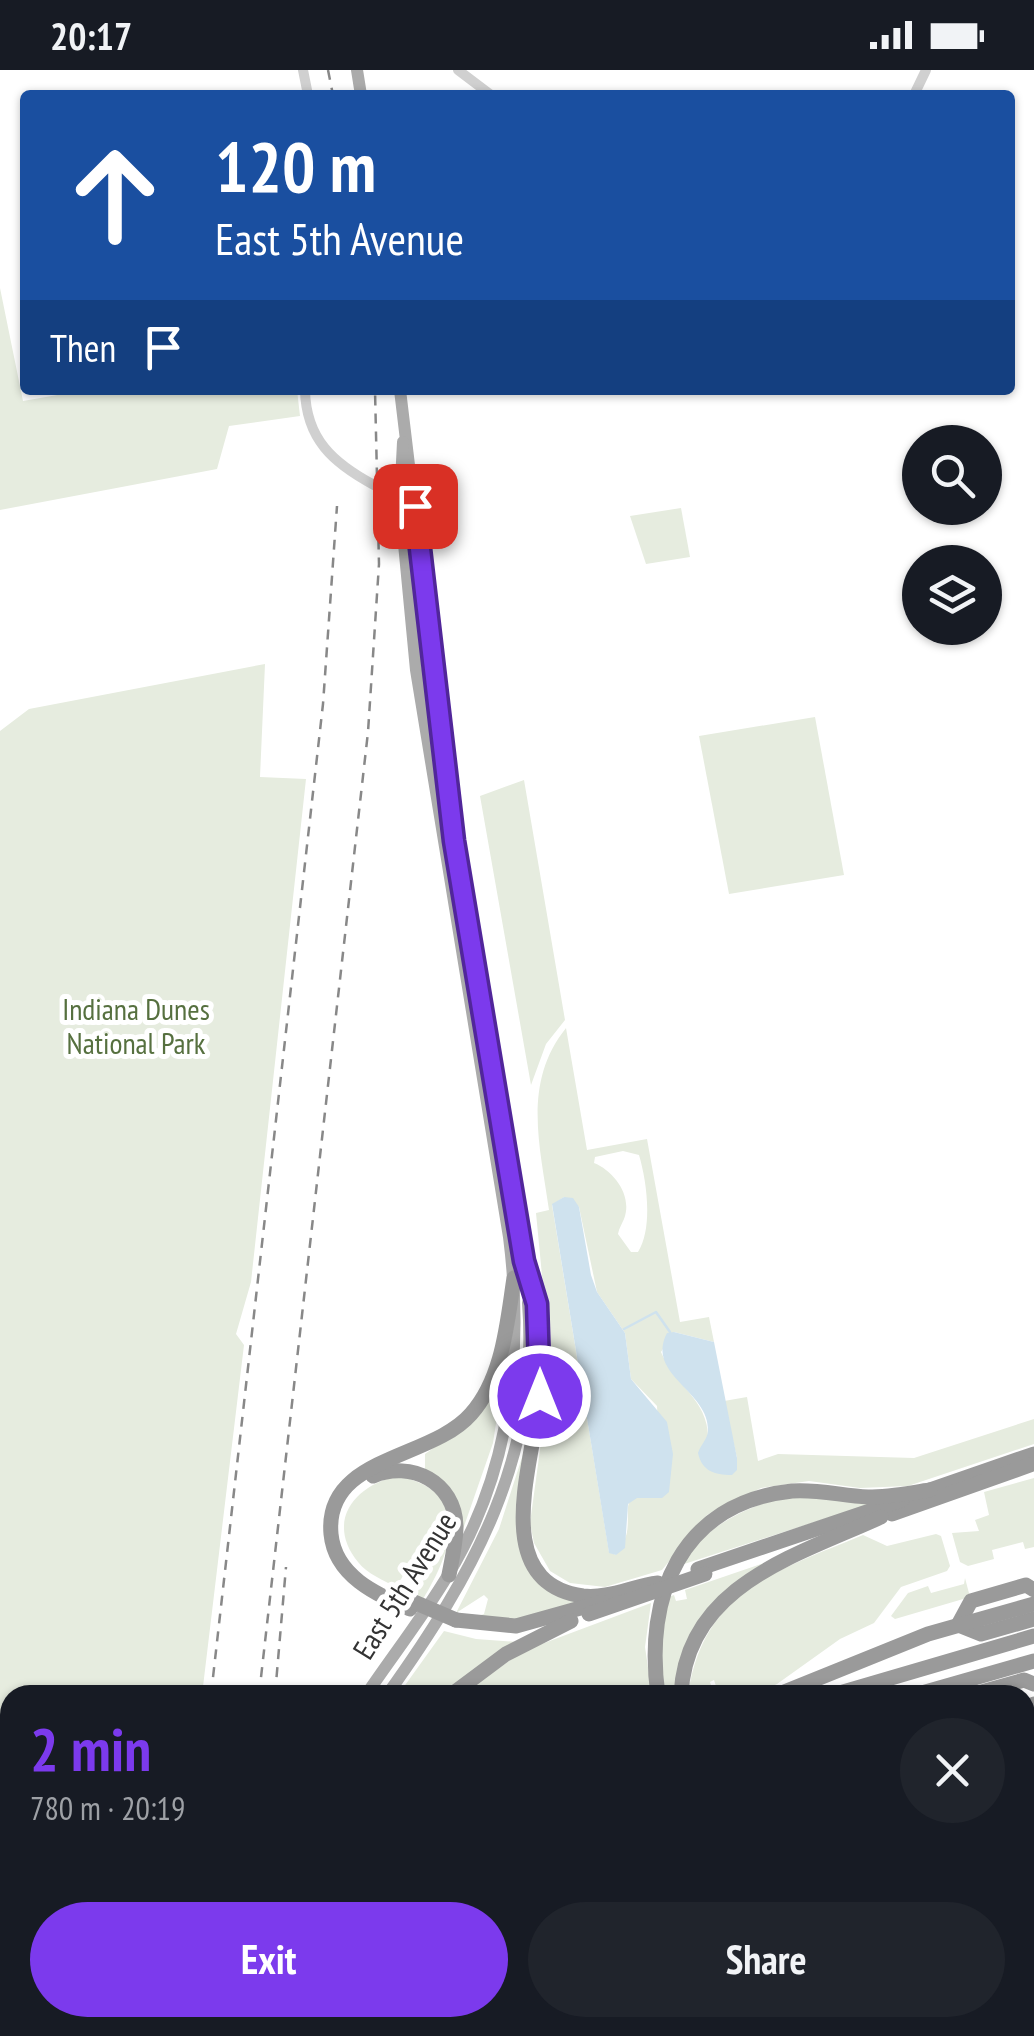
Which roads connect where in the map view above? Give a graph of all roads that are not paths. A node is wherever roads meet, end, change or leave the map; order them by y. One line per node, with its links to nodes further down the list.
1 (458, 70): 2 (street)
2 (484, 90)
3 (305, 395): 5 (street)
4 (400, 395): 5 (main road, East 5th Avenue)
5 (408, 504): 6 (main road, East 5th Avenue); 7 (main road, East 5th Avenue)
6 (524, 1261): 16 (highway); 22 (main road, East 5th Avenue)
7 (514, 1278): 13 (main road, East 5th Avenue); 15 (highway)
8 (1034, 1454): 10 (highway)
9 (1034, 1466): 11 (highway)
10 (930, 1490): 12 (highway); 24 (highway)
11 (881, 1517): 12 (highway); 25 (highway)
12 (702, 1571): 16 (highway, bridge); 16 (highway, bridge)
13 (449, 1574): 15 (highway); 21 (main road, East 5th Avenue)
14 (1034, 1603): 26 (highway)
15 (412, 1606): 18 (highway, bridge)
16 (585, 1606): 17 (highway); 18 (highway)
17 (568, 1622): 18 (highway); 23 (highway)
18 (454, 1623)
19 (1034, 1636): 27 (highway)
20 (1034, 1661): 28 (highway)
21 (373, 1685)
22 (394, 1685)
23 (464, 1685)
24 (657, 1685)
25 (683, 1685)
26 (799, 1685)
27 (866, 1685)
28 (950, 1685)

